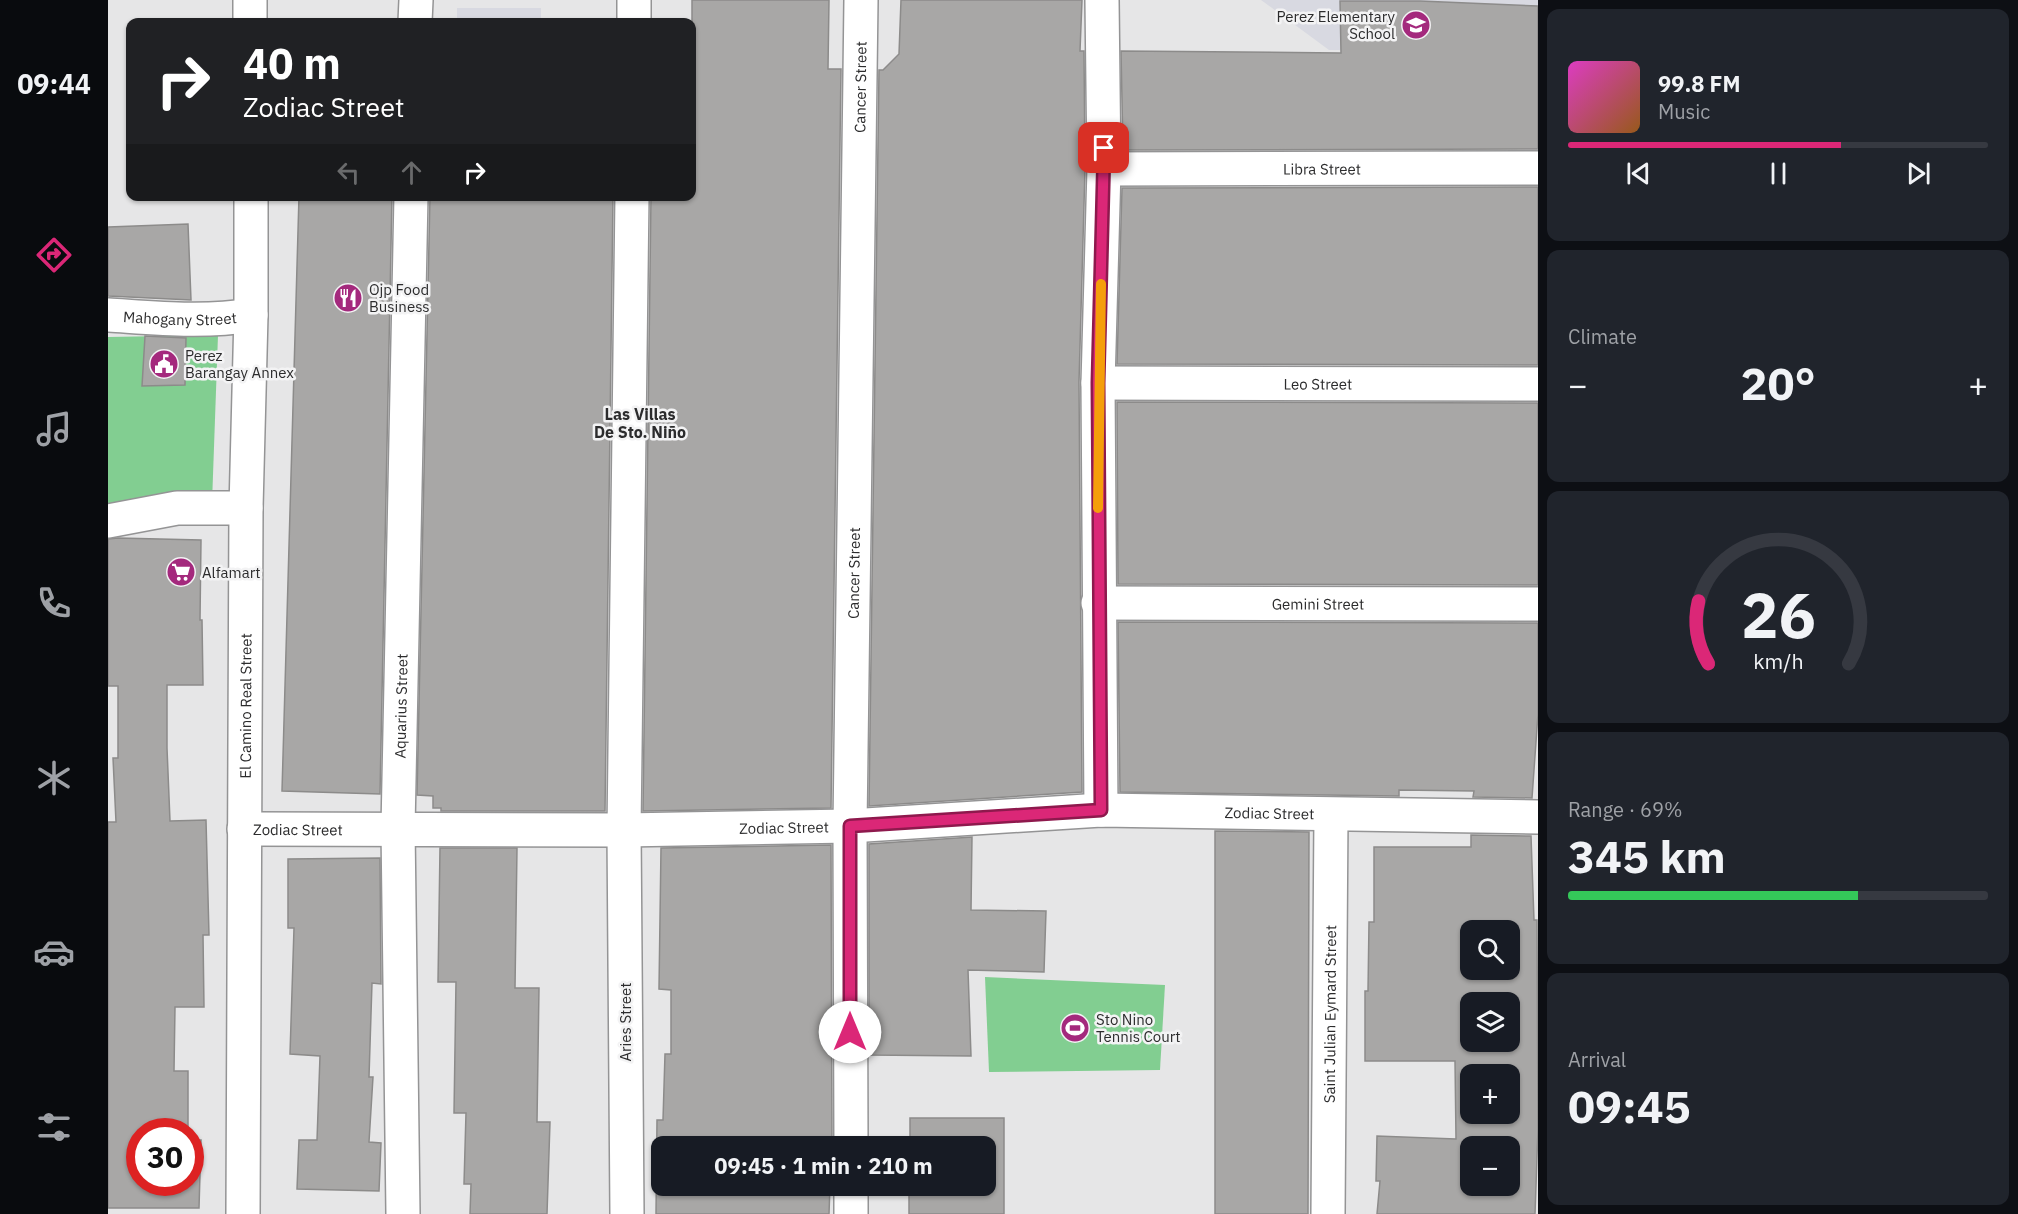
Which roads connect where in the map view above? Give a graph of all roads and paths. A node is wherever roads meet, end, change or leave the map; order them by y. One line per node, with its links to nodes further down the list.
1 (250, 0): 6 (street)
2 (416, 0): 7 (street)
3 (634, 0): 8 (street)
4 (861, 0): 25 (street, Cancer Street)
5 (1102, 0): 10 (street)
6 (250, 18)
7 (415, 18)
8 (634, 18)
9 (1538, 168): 10 (street, Libra Street)
10 (1104, 169): 16 (street)
11 (251, 201): 15 (street, El Camino Real Street)
12 (411, 201): 26 (street, Aquarius Street)
13 (632, 201): 28 (street, Aries Street)
14 (108, 315): 15 (street, Mahogany Street)
15 (251, 315): 18 (street, El Camino Real Street)
16 (1098, 383): 17 (street, Leo Street); 20 (street)
17 (1538, 384)
18 (246, 508): 19 (street); 27 (street, El Camino Real Street)
19 (108, 521)
20 (1098, 603): 21 (street, Gemini Street); 22 (street)
21 (1538, 604)
22 (1101, 810): 23 (street, Zodiac Street); 25 (street, Zodiac Street)
23 (1332, 815): 24 (street, Zodiac Street); 35 (street, Saint Julian Eymard Street)
24 (1538, 817)
25 (850, 826): 28 (street, Zodiac Street); 29 (street, Cancer Street)
26 (398, 828): 27 (street, Zodiac Street); 28 (street, Zodiac Street); 32 (street, Aquarius Street)
27 (244, 829): 31 (street, El Camino Real Street)
28 (624, 830): 33 (street, Aries Street)
29 (851, 1136)
30 (851, 1196): 34 (street)
31 (243, 1214)
32 (403, 1214)
33 (627, 1214)
34 (851, 1214)
35 (1328, 1214)

